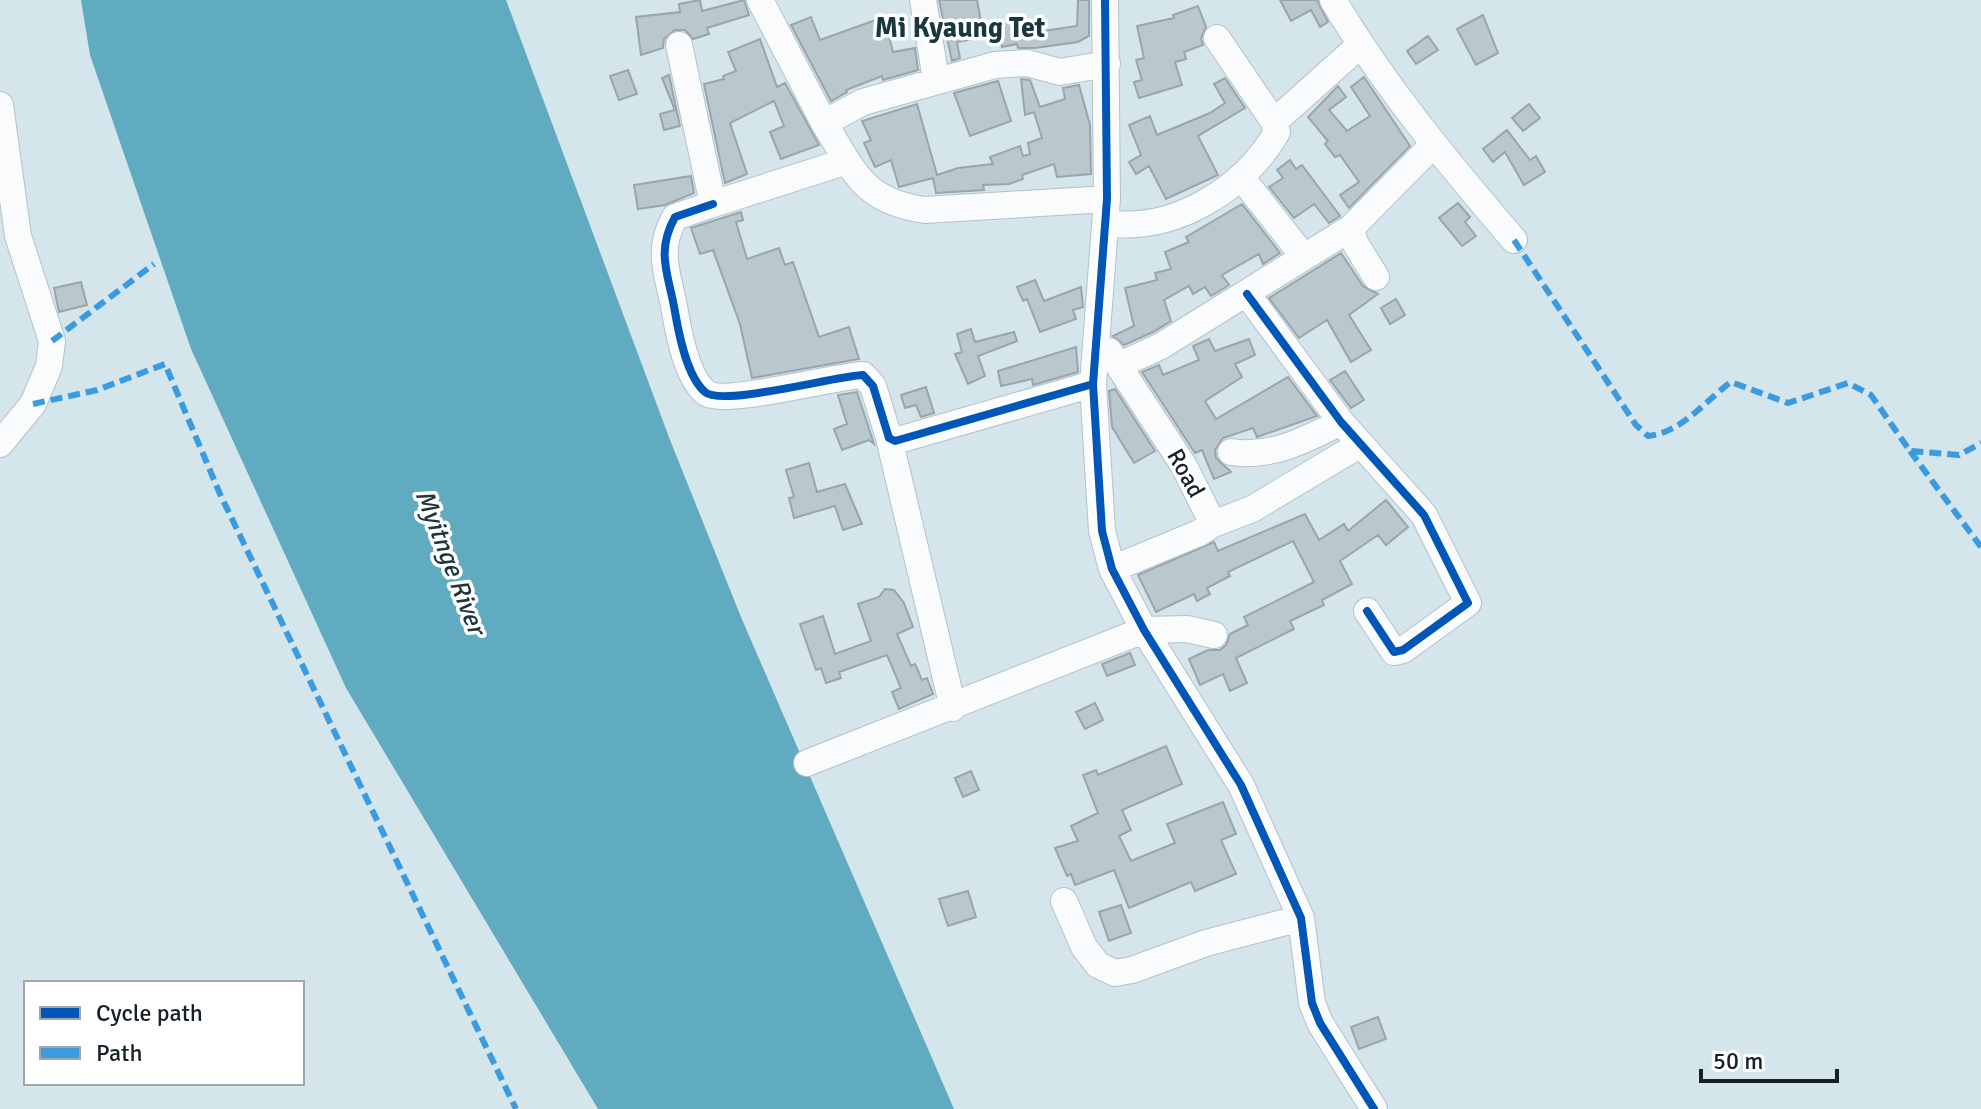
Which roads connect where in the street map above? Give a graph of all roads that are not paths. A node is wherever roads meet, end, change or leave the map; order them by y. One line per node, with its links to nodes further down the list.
1 (760, 0): 12 (street)
2 (923, 0): 9 (street)
3 (1105, 0): 8 (street)
4 (1333, 0): 7 (street)
5 (1217, 38): 11 (street)
6 (679, 45): 16 (street)
7 (1360, 45): 11 (street); 13 (street)
8 (1107, 64): 9 (street); 17 (street)
9 (936, 80): 12 (street)
10 (0, 105): 28 (street)
11 (1274, 122): 15 (street)
12 (824, 123): 14 (street)
13 (1432, 146): 18 (street); 19 (street)
14 (847, 161): 16 (street); 17 (street)
15 (1241, 177): 17 (street); 20 (street)
16 (713, 204): 27 (street)
17 (1106, 211): 23 (street)
18 (1351, 228): 20 (street); 21 (street)
19 (1514, 240)
20 (1304, 257): 22 (street)
21 (1376, 277)
22 (1247, 294): 24 (street); 26 (street)
23 (1095, 332): 24 (street, Road); 25 (street)
24 (1120, 365): 31 (street, Road)
25 (1093, 384): 27 (street); 32 (street)
26 (1341, 422): 29 (street); 30 (street)
27 (889, 438): 36 (street)
28 (0, 444)
29 (1359, 445): 31 (street); 33 (street)
30 (1231, 452)
31 (1213, 524): 32 (street, Road)
32 (1112, 569): 34 (street)
33 (1367, 611)
34 (1144, 630): 35 (street); 36 (street); 39 (street)
35 (1214, 635)
36 (953, 708): 37 (street)
37 (807, 763)
38 (1064, 901): 39 (street)
39 (1301, 918): 40 (street)
40 (1374, 1109)

